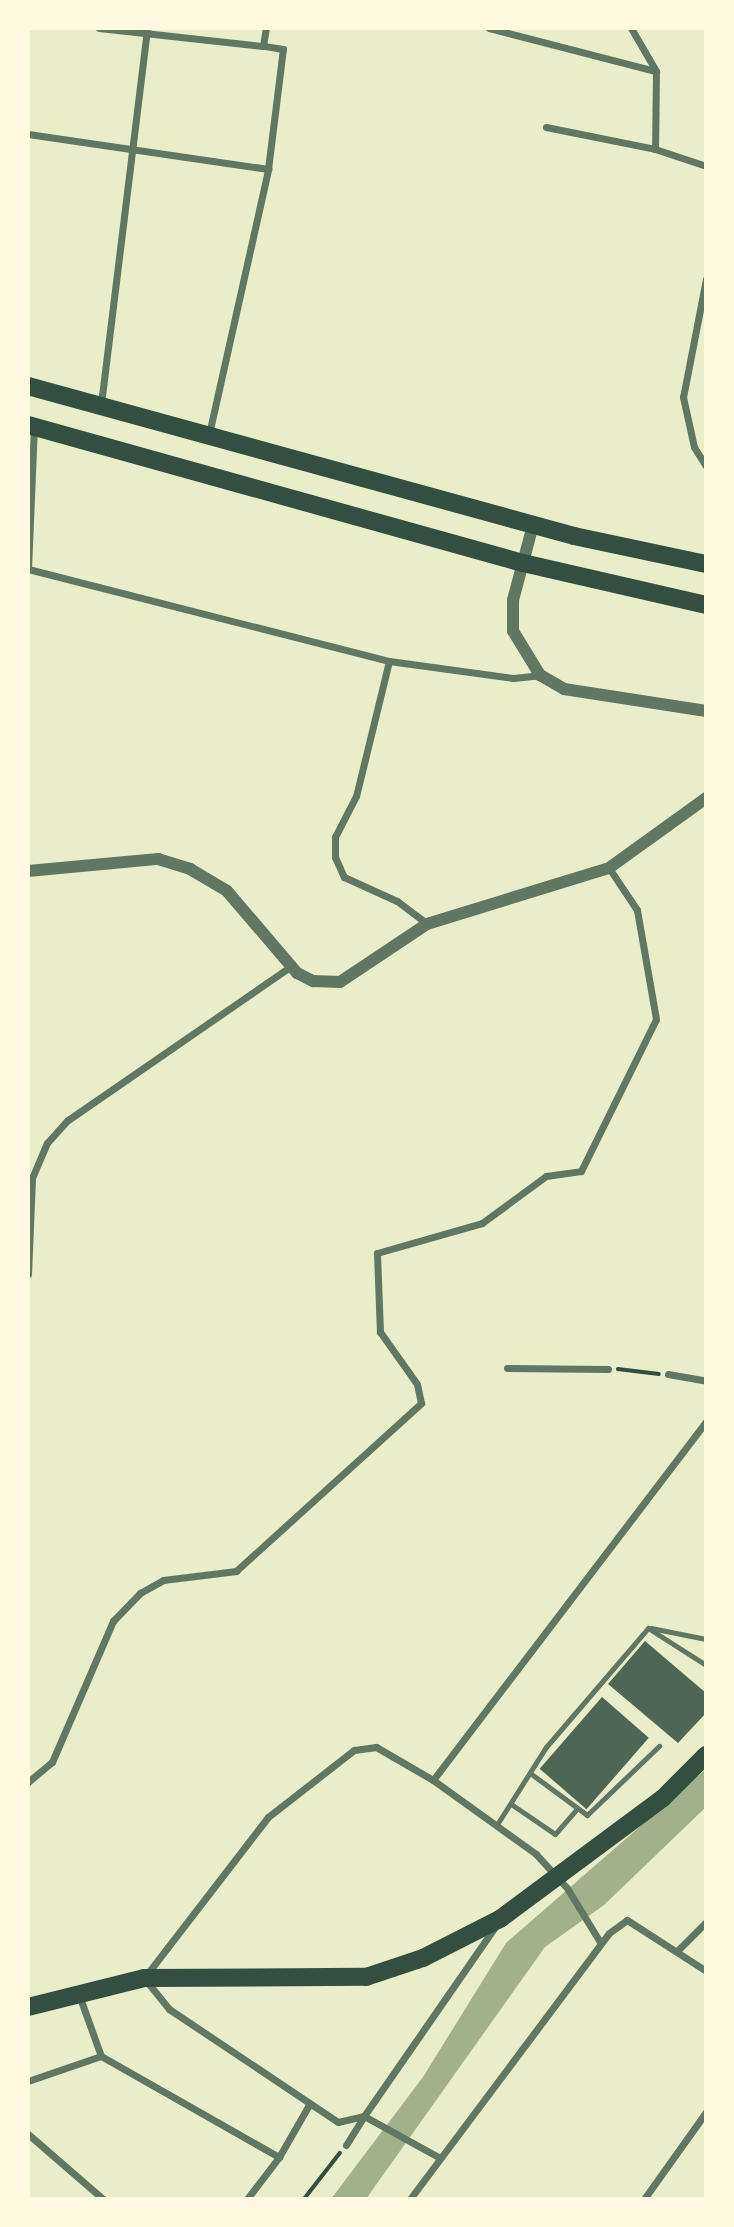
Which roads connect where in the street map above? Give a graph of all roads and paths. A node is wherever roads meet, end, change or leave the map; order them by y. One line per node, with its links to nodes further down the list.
1 (99, 28): 5 (street)
2 (265, 28): 6 (street)
3 (489, 28): 7 (street)
4 (631, 28): 7 (street)
5 (147, 31): 6 (street); 10 (street)
6 (263, 46): 13 (street)
7 (656, 71): 11 (street)
8 (546, 127): 11 (street)
9 (28, 134): 10 (street)
10 (135, 146): 13 (street); 16 (street)
11 (655, 149): 12 (street)
12 (706, 166)
13 (268, 169): 18 (street)
14 (706, 279): 19 (street)
15 (28, 386): 16 (main road)
16 (101, 404): 18 (main road)
17 (31, 425): 21 (main road); 23 (street)
18 (209, 435): 20 (main road)
19 (706, 466)
20 (533, 525): 21 (street); 22 (main road)
21 (523, 563): 24 (main road); 26 (street)
22 (706, 564)
23 (28, 569): 25 (street)
24 (706, 605)
25 (389, 661): 26 (street); 31 (street)
26 (540, 675): 27 (street)
27 (706, 710)
28 (706, 798): 29 (street)
29 (609, 868): 31 (street); 46 (street)
30 (28, 871): 32 (street)
31 (427, 924): 32 (street)
32 (291, 966): 33 (street)
33 (28, 1274)
34 (507, 1368): 35 (street)
35 (608, 1368): 36 (path)
36 (668, 1374): 37 (street)
37 (706, 1381)
38 (705, 1426): 45 (street)
39 (648, 1628): 40 (lane); 41 (lane); 44 (lane)
40 (706, 1639)
41 (706, 1665)
42 (659, 1746): 48 (lane)
43 (706, 1755): 50 (main road)
44 (530, 1773): 47 (lane); 48 (lane)
45 (433, 1780): 49 (street); 56 (street)
46 (28, 1782)
47 (511, 1804): 48 (lane); 49 (lane)
48 (577, 1809)
49 (496, 1826): 50 (street)
50 (555, 1874): 51 (main road); 53 (street)
51 (500, 1919): 56 (main road); 63 (street)
52 (706, 1922): 54 (street)
53 (600, 1942): 54 (street); 67 (street)
54 (678, 1950): 55 (street)
55 (706, 1971)
56 (144, 1979): 57 (main road); 61 (street)
57 (77, 1992): 58 (main road); 59 (street)
58 (28, 2007)
59 (101, 2056): 60 (street); 66 (street)
60 (28, 2081)
61 (310, 2103): 63 (street); 66 (street)
62 (706, 2112): 72 (street)
63 (364, 2116): 65 (street); 67 (street)
64 (28, 2134): 68 (street)
65 (346, 2145): 70 (path)
66 (279, 2157): 69 (street)
67 (440, 2158): 71 (street)
68 (103, 2199)
69 (247, 2199)
70 (304, 2199)
71 (410, 2199)
72 (643, 2199)

